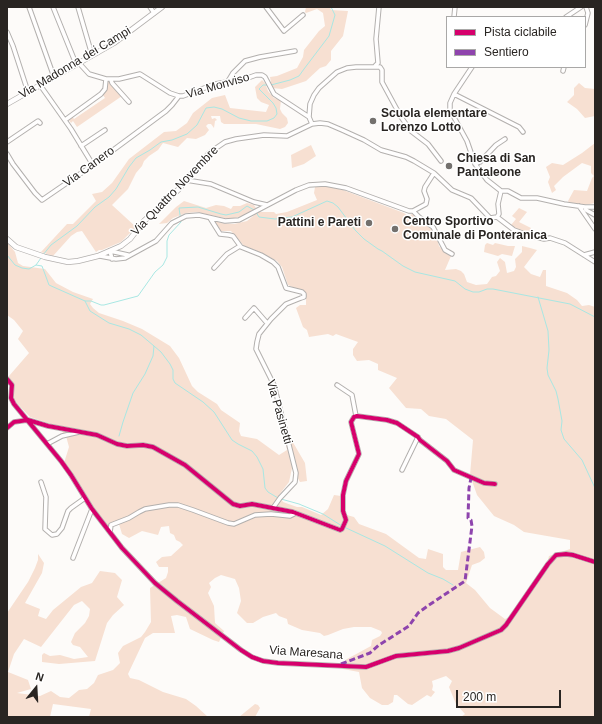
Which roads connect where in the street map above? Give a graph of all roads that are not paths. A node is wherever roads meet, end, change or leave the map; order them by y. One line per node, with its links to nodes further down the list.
1 (29, 7): 22 (street)
2 (53, 7): 17 (street)
3 (78, 7): 16 (street)
4 (150, 7): 10 (street)
5 (162, 7): 10 (street, Via Madonna dei Campi)
6 (266, 7): 11 (street)
7 (379, 7): 18 (street)
8 (582, 7): 12 (street)
9 (586, 7): 13 (street)
10 (154, 14): 16 (street, Via Madonna dei Campi)
11 (303, 15)
12 (568, 16)
13 (586, 21)
14 (7, 32): 27 (street)
15 (295, 51): 25 (street)
16 (92, 55): 17 (street, Via Madonna dei Campi)
17 (78, 64): 22 (street, Via Madonna dei Campi); 23 (street, Via Monviso)
18 (375, 66): 32 (street); 42 (street)
19 (471, 68): 28 (street)
20 (564, 68): 21 (street)
21 (562, 71)
22 (54, 77): 26 (street, Via Madonna dei Campi)
23 (106, 79): 24 (street, Via Monviso); 33 (street)
24 (111, 80): 29 (street, Via Monviso); 30 (street)
25 (227, 83): 29 (street, Via Monviso); 32 (street, Via Monviso)
26 (40, 85): 27 (street, Via Madonna dei Campi); 33 (street)
27 (28, 92): 31 (street, Via Madonna dei Campi)
28 (454, 94): 37 (street); 43 (street)
29 (180, 96): 44 (street, Via Canero)
30 (129, 102)
31 (7, 103)
32 (309, 117): 35 (street)
33 (65, 120): 40 (street)
34 (40, 122): 39 (street)
35 (312, 124): 45 (street); 46 (street, Via Quattro Novembre)
36 (105, 130): 40 (street)
37 (523, 132)
38 (505, 138): 43 (street)
39 (7, 142)
40 (81, 146): 44 (street)
41 (7, 154): 44 (street, Via Canero)
42 (441, 160)
43 (475, 164): 47 (street)
44 (93, 165)
45 (434, 173): 54 (street); 56 (street)
46 (186, 180): 48 (street); 60 (street, Via Quattro Novembre)
47 (501, 191): 50 (street); 56 (street)
48 (254, 202): 49 (street); 53 (street)
49 (267, 205): 53 (street); 54 (street)
50 (579, 206): 52 (street); 58 (street)
51 (595, 206): 52 (street)
52 (585, 207): 55 (street)
53 (259, 210): 57 (street)
54 (413, 211): 66 (street)
55 (595, 215)
56 (497, 217): 67 (street)
57 (210, 218): 61 (street, Via Pasinetti); 65 (street)
58 (595, 229)
59 (7, 239): 68 (street, Via Quattro Novembre)
60 (121, 246): 62 (street, Via Quattro Novembre); 64 (street)
61 (240, 246): 71 (street); 73 (street, Via Pasinetti)
62 (110, 251): 64 (street); 68 (street, Via Quattro Novembre); 69 (street)
63 (595, 252): 67 (street)
64 (123, 254): 65 (street)
65 (132, 254): 69 (street)
66 (452, 254)
67 (584, 255): 70 (street)
68 (98, 256): 69 (street)
69 (112, 259)
70 (595, 262)
71 (214, 268)
72 (245, 318): 73 (street)
73 (267, 323): 86 (street, Via Pasinetti)
74 (7, 379): 77 (street, Via Maresana)
75 (337, 385): 76 (street)
76 (356, 416): 80 (street); 88 (street)
77 (28, 420): 78 (street); 79 (street); 81 (street, Via Maresana)
78 (7, 428)
79 (81, 432): 81 (street); 86 (street)
80 (418, 437): 82 (street); 84 (street)
81 (46, 444): 85 (street, Via Maresana)
82 (402, 470)
83 (40, 482): 85 (street)
84 (495, 484)
85 (85, 498): 87 (street, Via Maresana)
86 (273, 508): 88 (street)
87 (92, 509): 89 (street, Via Maresana); 90 (street)
88 (294, 514): 89 (street)
89 (110, 532): 91 (street, Via Maresana)
90 (73, 558)
91 (595, 562)

